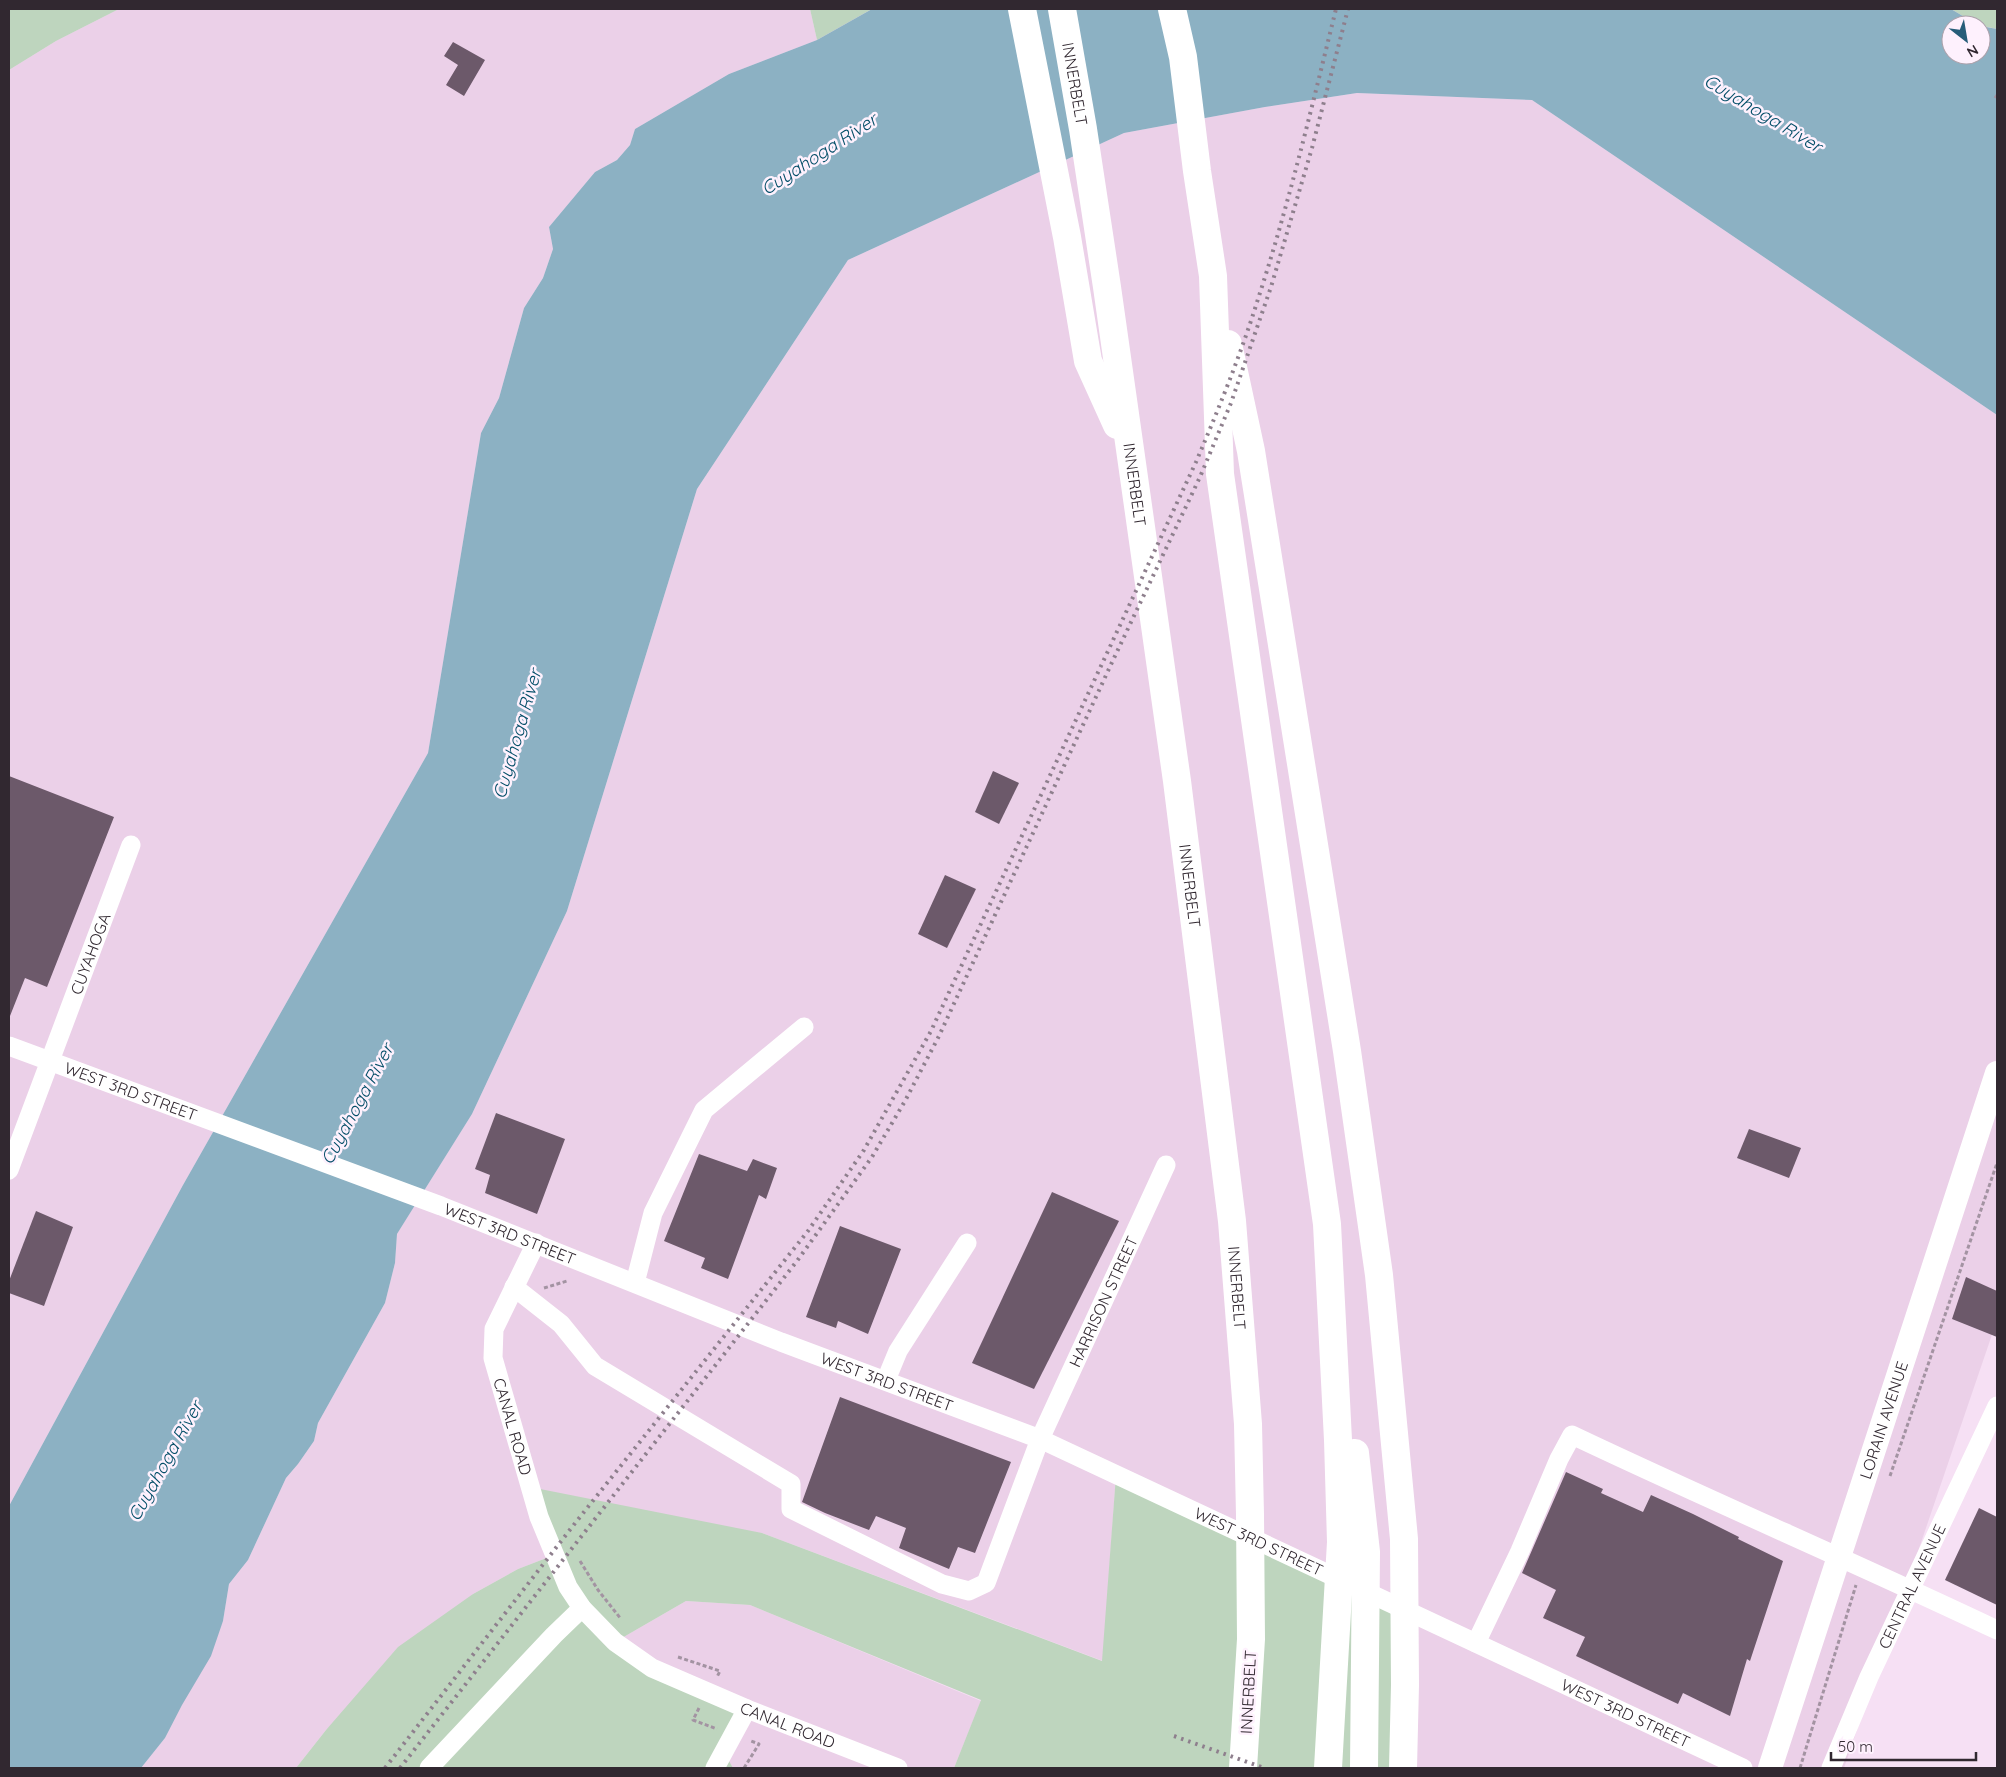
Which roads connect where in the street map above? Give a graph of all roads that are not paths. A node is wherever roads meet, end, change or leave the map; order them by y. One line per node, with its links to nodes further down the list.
1 (1022, 9): 5 (highway)
2 (1062, 9): 5 (highway, INNERBELT)
3 (1172, 9): 4 (highway)
4 (1213, 276): 17 (highway); 32 (highway)
5 (1130, 451): 29 (highway, INNERBELT)
6 (131, 845): 9 (street, CUYAHOGA)
7 (804, 1026): 15 (street)
8 (9, 1046): 9 (street, WEST 3RD STREET)
9 (49, 1061): 12 (street, CUYAHOGA); 13 (street, WEST 3RD STREET)
10 (1997, 1072): 34 (main road, LORAIN AVENUE)
11 (1166, 1165): 20 (street, HARRISON STREET)
12 (9, 1170)
13 (536, 1243): 15 (street, WEST 3RD STREET); 16 (street, CANAL ROAD)
14 (967, 1243): 18 (street)
15 (635, 1283): 18 (street, WEST 3RD STREET)
16 (521, 1293): 20 (street, HARRISON STREET); 22 (street, CANAL ROAD)
17 (1334, 1351): 30 (highway); 31 (highway)
18 (886, 1380): 20 (street, WEST 3RD STREET)
19 (1997, 1406): 21 (street, CENTRAL AVENUE)
20 (1040, 1439): 24 (street, WEST 3RD STREET)
21 (1910, 1589): 23 (street); 24 (street); 35 (street, CENTRAL AVENUE)
22 (582, 1608): 25 (street, CANAL ROAD); 26 (street)
23 (1997, 1630)
24 (1476, 1643): 33 (street, WEST 3RD STREET)
25 (747, 1709): 27 (street); 28 (street, CANAL ROAD)
26 (429, 1768)
27 (715, 1768)
28 (898, 1768)
29 (1243, 1768)
30 (1328, 1768)
31 (1364, 1768)
32 (1403, 1768)
33 (1744, 1768)
34 (1770, 1768)
35 (1831, 1768)

